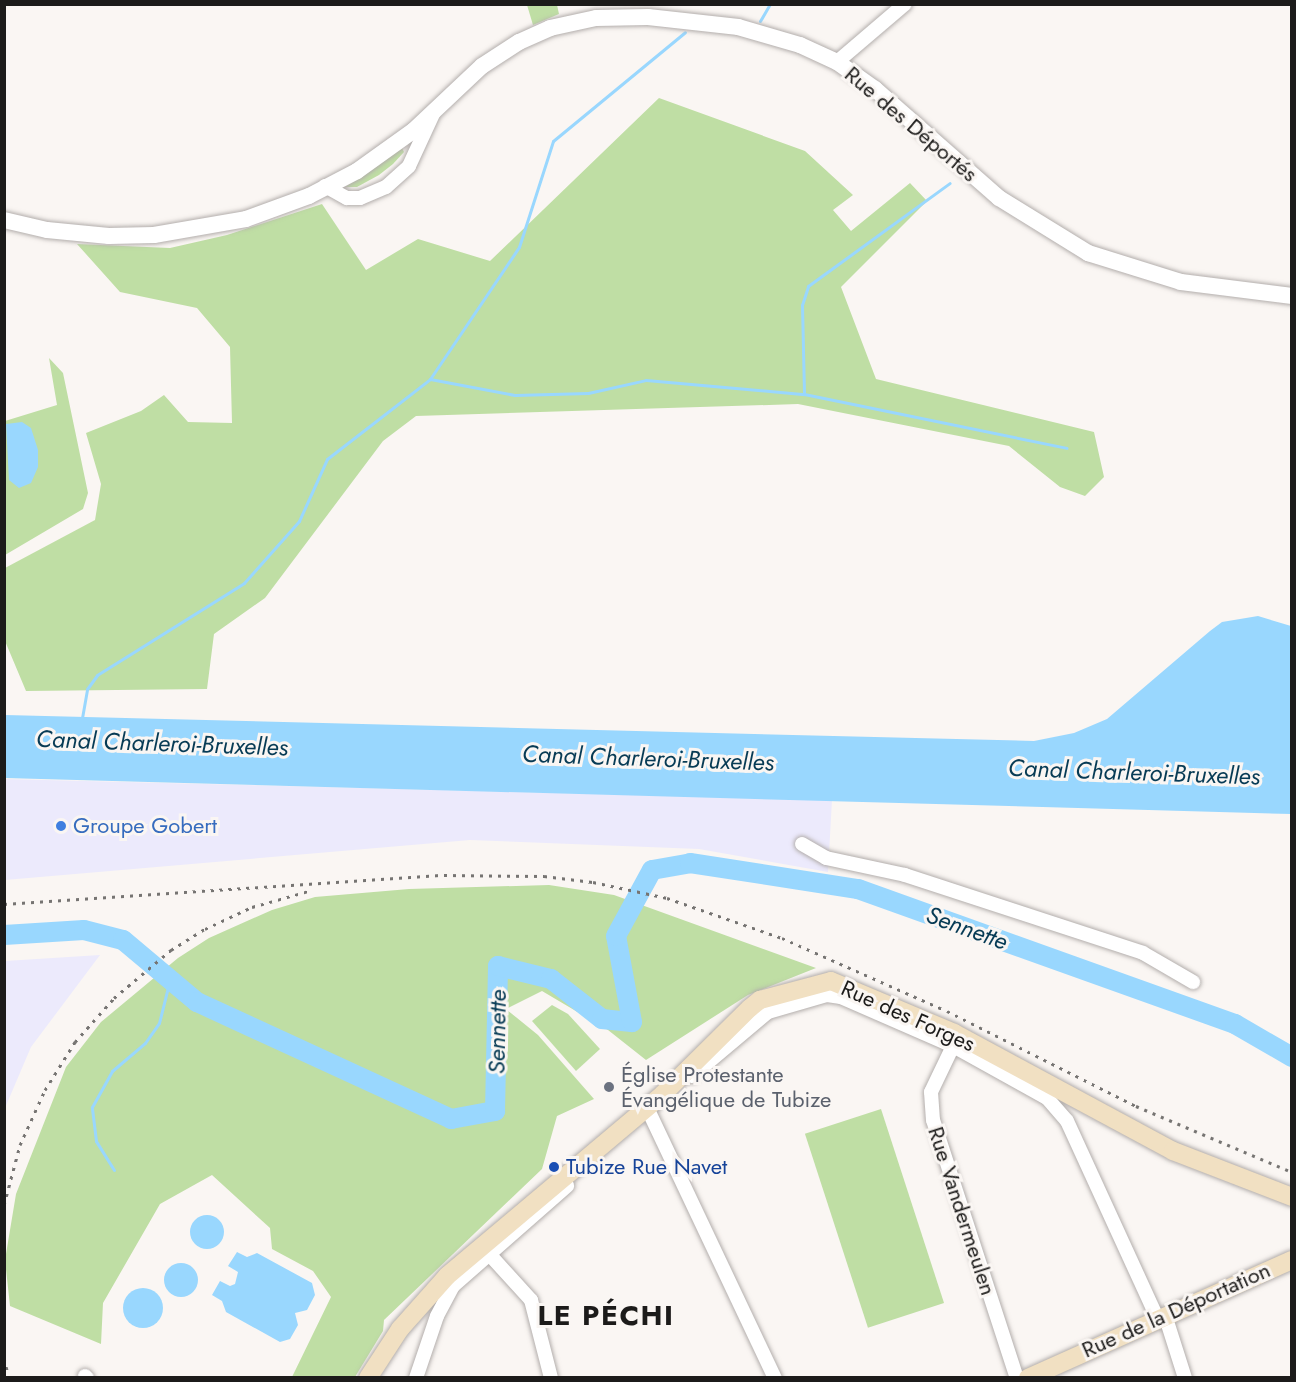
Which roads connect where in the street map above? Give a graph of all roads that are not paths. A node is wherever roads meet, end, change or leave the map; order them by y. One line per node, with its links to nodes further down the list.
1 (905, 4): 2 (street)
2 (837, 62): 3 (street, Rue des Déportés); 6 (street, Rue des Déportés)
3 (434, 112): 4 (street, Rue des Déportés); 4 (street, Rue des Déportés)
4 (325, 186): 5 (street, Rue des Déportés)
5 (4, 220)
6 (1292, 297)
7 (802, 844): 8 (street)
8 (1193, 982)
9 (953, 1046): 11 (street, Rue des Forges); 12 (street, Rue des Forges); 22 (street, Rue Vandermeulen)
10 (1069, 1096): 11 (street); 13 (main road, Rue des Forges); 16 (main road, Rue des Forges)
11 (1047, 1098): 17 (street, Rue des Forges)
12 (650, 1114): 14 (street, Rue des Forges); 21 (street)
13 (1292, 1197)
14 (490, 1255): 16 (street, Rue des Forges); 20 (street)
15 (1292, 1260): 17 (main road, Rue de la Déportation)
16 (456, 1275): 18 (main road, Rue des Forges); 19 (street, Rue des Forges)
17 (1161, 1316): 23 (main road, Rue de la Déportation); 24 (street, Rue des Forges)
18 (368, 1377)
19 (416, 1377)
20 (551, 1377)
21 (775, 1377)
22 (1017, 1377)
23 (1028, 1377)
24 (1185, 1377)

